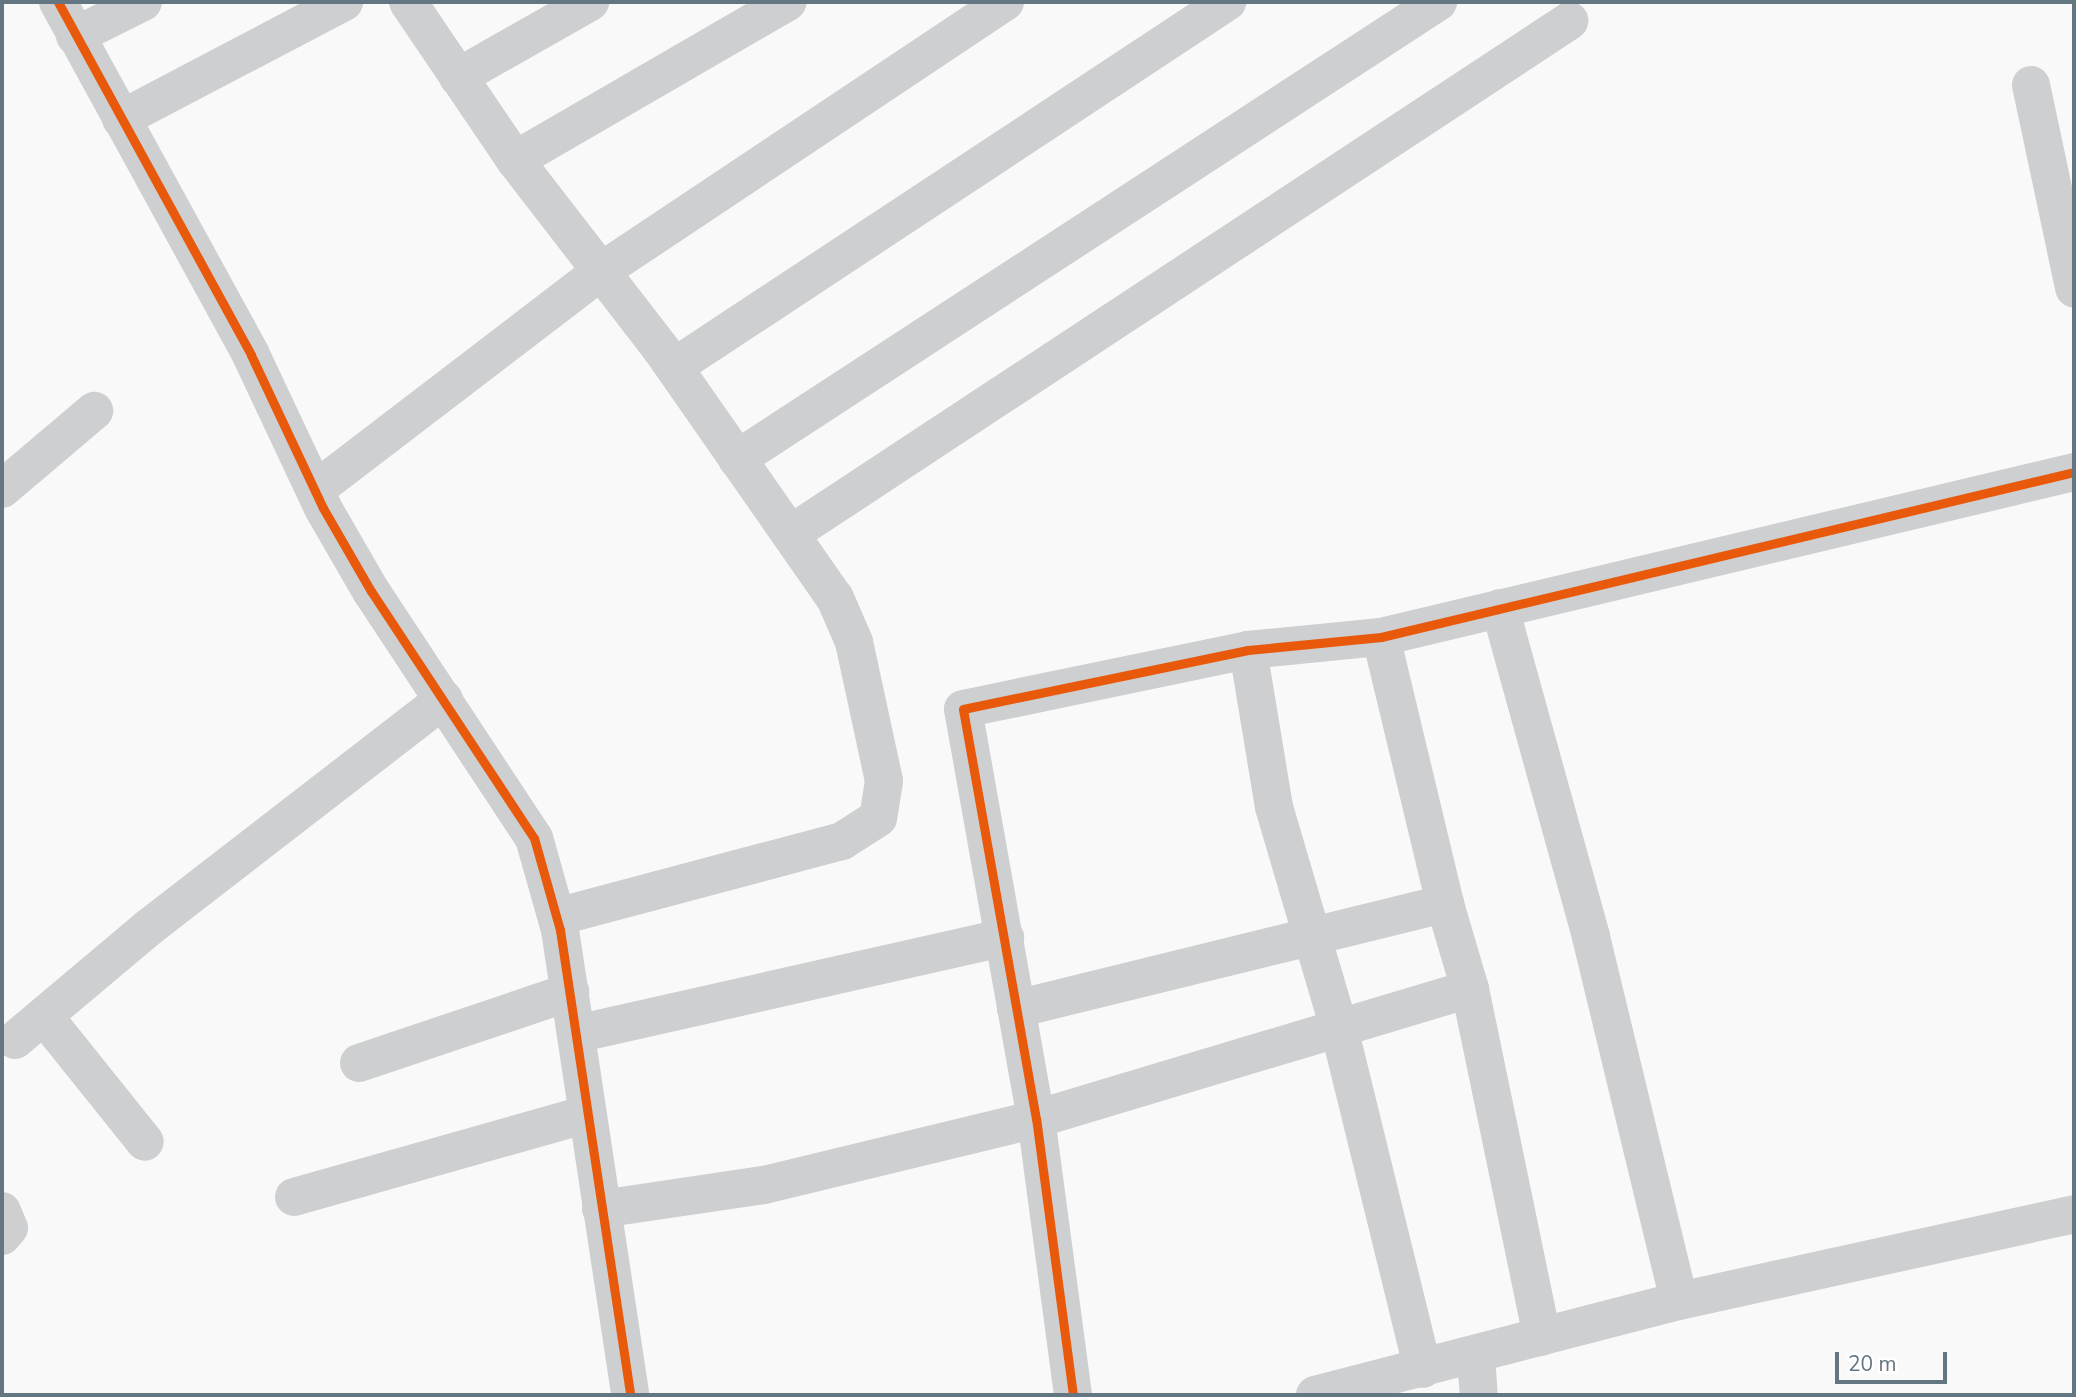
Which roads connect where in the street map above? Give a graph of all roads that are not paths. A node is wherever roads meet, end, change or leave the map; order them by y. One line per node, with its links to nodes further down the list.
1 (58, 2): 11 (street)
2 (143, 2): 11 (street)
3 (344, 2): 14 (street)
4 (408, 2): 12 (street)
5 (590, 2): 12 (street)
6 (788, 2): 15 (street)
7 (1005, 2): 16 (street)
8 (1227, 2): 18 (street)
9 (1438, 2): 20 (street)
10 (1569, 21): 24 (street)
11 (75, 36): 14 (street)
12 (458, 77): 15 (street)
13 (2031, 85): 17 (street)
14 (121, 119): 23 (street)
15 (515, 160): 16 (street)
16 (600, 272): 18 (street); 23 (street)
17 (2074, 288)
18 (674, 368): 20 (street)
19 (94, 411): 22 (street)
20 (737, 459): 24 (street)
21 (2074, 472): 25 (street)
22 (2, 489)
23 (314, 490): 28 (street)
24 (792, 533): 30 (street)
25 (1500, 608): 26 (street); 47 (street)
26 (1381, 637): 27 (street); 29 (street)
27 (1248, 650): 31 (street); 32 (street)
28 (444, 699): 30 (street); 41 (street)
29 (1445, 904): 31 (street); 33 (street)
30 (557, 917): 34 (street)
31 (1310, 936): 35 (street); 36 (street)
32 (1005, 937): 35 (street); 37 (street)
33 (1470, 989): 36 (street); 48 (street)
34 (570, 992): 37 (street); 38 (street)
35 (1016, 1009): 40 (street)
36 (1339, 1028): 40 (street); 50 (street)
37 (576, 1034): 39 (street)
38 (359, 1063)
39 (587, 1114): 42 (street); 43 (street)
40 (1036, 1119): 43 (street); 52 (street)
41 (145, 1142)
42 (294, 1197)
43 (601, 1209): 51 (street)
44 (2, 1211): 46 (street)
45 (2074, 1214): 47 (street)
46 (2, 1236)
47 (1679, 1301): 48 (street)
48 (1542, 1337): 49 (street)
49 (1476, 1356): 50 (street); 54 (street)
50 (1423, 1369): 53 (street)
51 (630, 1395)
52 (1073, 1395)
53 (1315, 1395)
54 (1479, 1395)

